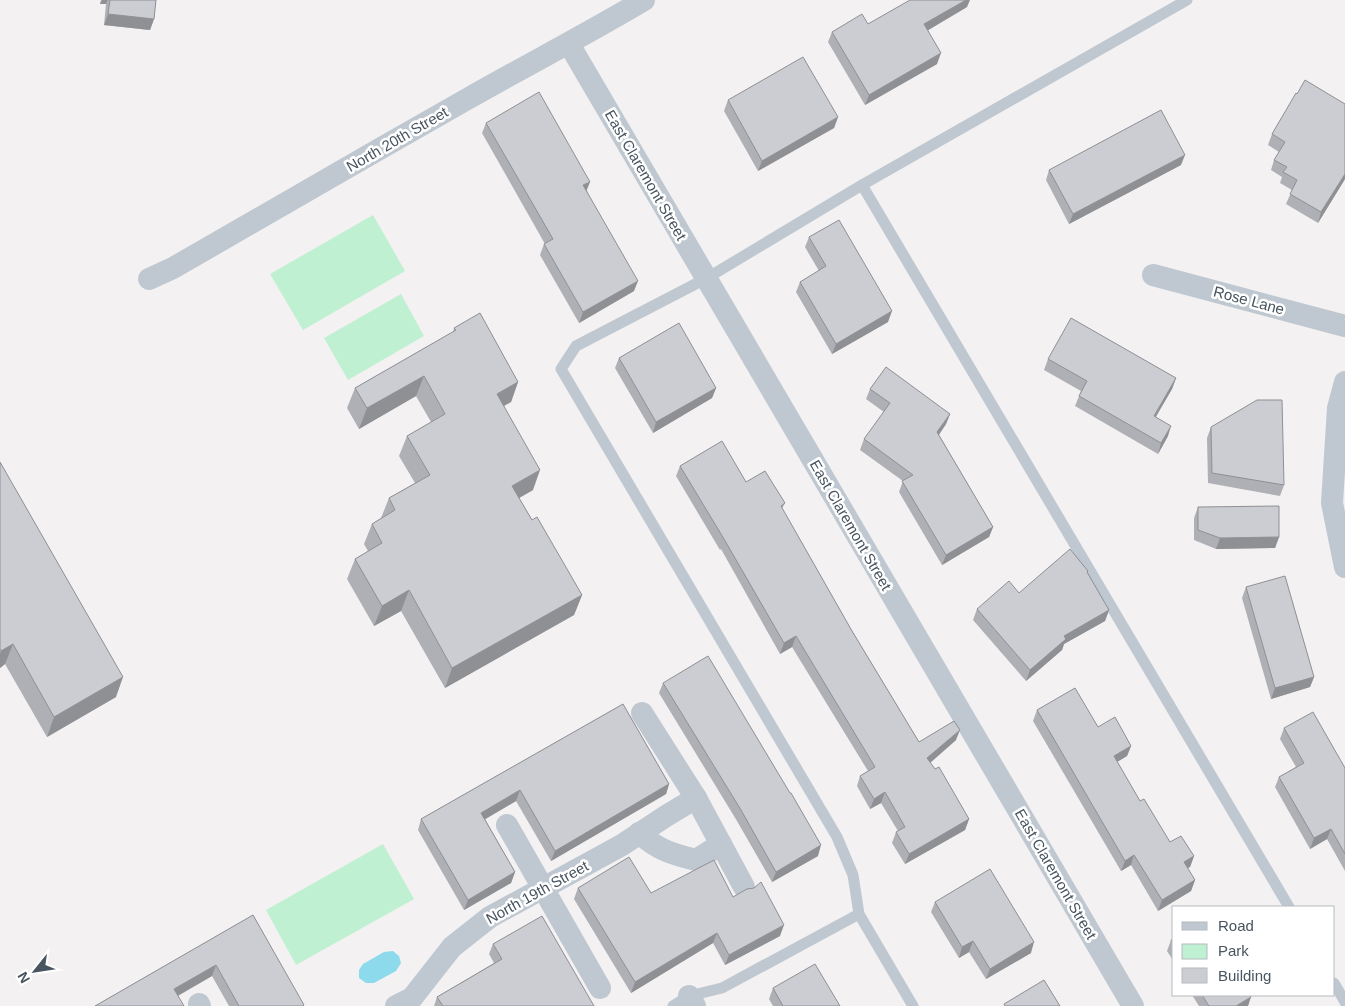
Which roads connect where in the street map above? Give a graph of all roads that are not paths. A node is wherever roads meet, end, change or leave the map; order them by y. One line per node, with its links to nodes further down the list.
1 (644, 0): 3 (street, North 20th Street)
2 (1187, 0): 4 (lane)
3 (569, 44): 6 (street, East Claremont Street); 7 (street, North 20th Street)
4 (862, 185): 6 (lane); 18 (lane)
5 (1152, 274): 8 (street, Rose Lane)
6 (707, 278): 19 (lane); 26 (street, East Claremont Street)
7 (148, 279)
8 (1345, 326)
9 (1345, 382): 10 (street)
10 (1345, 567)
11 (642, 713): 12 (street)
12 (696, 798): 14 (street, North 19th Street); 15 (street)
13 (507, 825): 17 (street)
14 (639, 833): 15 (street); 17 (street, North 19th Street)
15 (721, 844): 16 (street)
16 (744, 887)
17 (543, 888): 21 (street); 24 (street, North 19th Street)
18 (1288, 906)
19 (859, 914): 23 (lane); 25 (lane)
20 (1335, 985): 22 (lane)
21 (600, 988)
22 (1345, 1002)
23 (686, 1003)
24 (396, 1006)
25 (913, 1006)
26 (1133, 1006)

